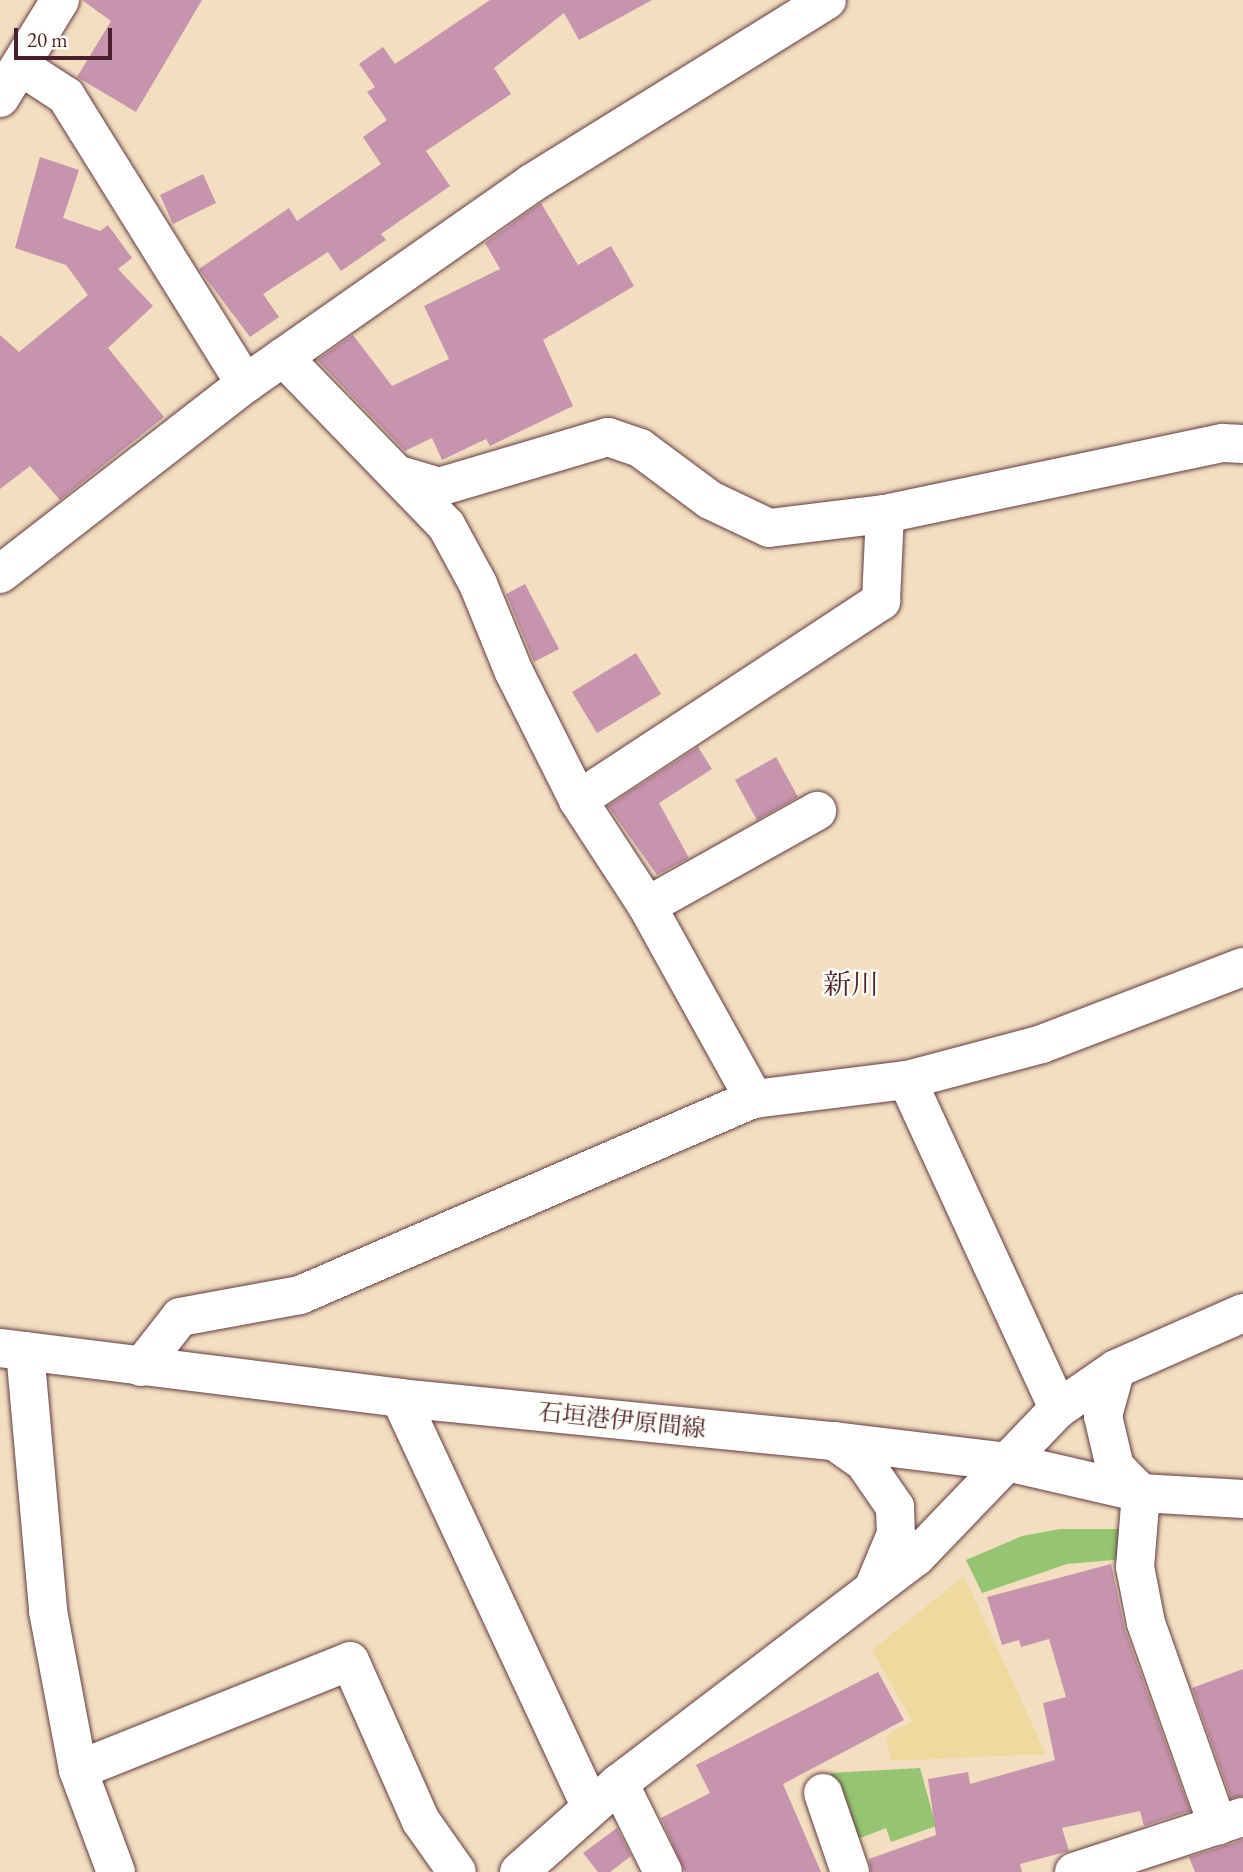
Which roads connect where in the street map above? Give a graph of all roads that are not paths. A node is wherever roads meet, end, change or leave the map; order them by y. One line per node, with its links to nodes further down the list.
1 (60, 0): 3 (street)
2 (827, 0): 5 (street)
3 (20, 66): 4 (street); 6 (street)
4 (0, 98)
5 (284, 357): 6 (street); 8 (street)
6 (245, 384): 10 (street)
7 (1243, 444): 9 (street)
8 (399, 475): 9 (street); 11 (street)
9 (885, 514): 11 (street)
10 (0, 574)
11 (578, 800): 13 (street)
12 (817, 811): 13 (street)
13 (647, 906): 16 (street)
14 (1243, 967): 15 (street)
15 (907, 1080): 16 (street); 22 (street)
16 (754, 1099): 19 (street)
17 (1243, 1313): 20 (street)
18 (13, 1349): 19 (street, 石垣港伊原間線); 28 (street)
19 (141, 1367): 21 (street, 石垣港伊原間線)
20 (1116, 1368): 22 (street); 25 (street)
21 (400, 1398): 23 (street, 石垣港伊原間線); 30 (street)
22 (1058, 1409): 24 (street)
23 (834, 1441): 24 (street, 石垣港伊原間線); 27 (street)
24 (1007, 1462): 25 (street, 石垣港伊原間線); 27 (street)
25 (1141, 1493): 26 (street, 石垣港伊原間線); 31 (street)
26 (1243, 1499)
27 (871, 1594): 30 (street)
28 (78, 1770): 32 (street); 33 (street)
29 (823, 1793): 36 (street)
30 (605, 1795): 34 (street); 35 (street)
31 (1231, 1822): 37 (street)
32 (116, 1872)
33 (457, 1872)
34 (519, 1872)
35 (663, 1872)
36 (849, 1872)
37 (1074, 1872)

